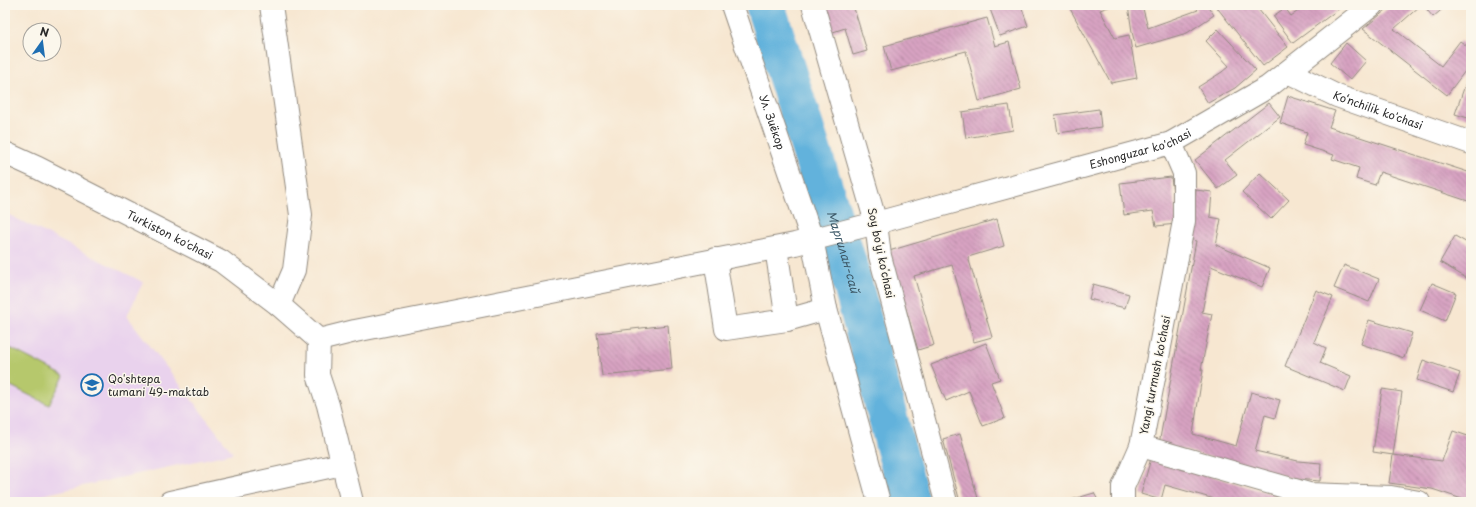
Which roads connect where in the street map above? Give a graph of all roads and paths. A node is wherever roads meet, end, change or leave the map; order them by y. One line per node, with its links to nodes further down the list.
1 (271, 5): 12 (street)
2 (732, 5): 10 (street, Ул. Зиёкор)
3 (814, 5): 9 (street, Soy boʻyi koʻchasi)
4 (1372, 5): 5 (street, Eshonguzar ko'chasi)
5 (1288, 72): 6 (street, Eshonguzar ko'chasi); 7 (street, Ko‘nchilik ko'chasi)
6 (1171, 143): 9 (street, Eshonguzar ko'chasi); 16 (street, Yangi turmush ko'chasi)
7 (1471, 143)
8 (5, 153): 12 (street, Turkiston ko'chasi)
9 (876, 223): 10 (street, Eshonguzar ko'chasi); 21 (street, Soy boʻyi koʻchasi)
10 (794, 244): 11 (street, Eshonguzar ko'chasi); 13 (street); 14 (street)
11 (715, 259): 14 (street); 15 (street, Eshonguzar ko'chasi)
12 (279, 305): 15 (street, Turkiston ko'chasi)
13 (826, 309): 14 (street); 20 (street)
14 (787, 320)
15 (318, 340): 17 (street)
16 (1141, 446): 22 (street); 23 (street, Yangi turmush ko'chasi)
17 (342, 464): 18 (street); 19 (street)
18 (170, 502)
19 (352, 502)
20 (879, 502)
21 (946, 502)
22 (1123, 502)
23 (1419, 502)

